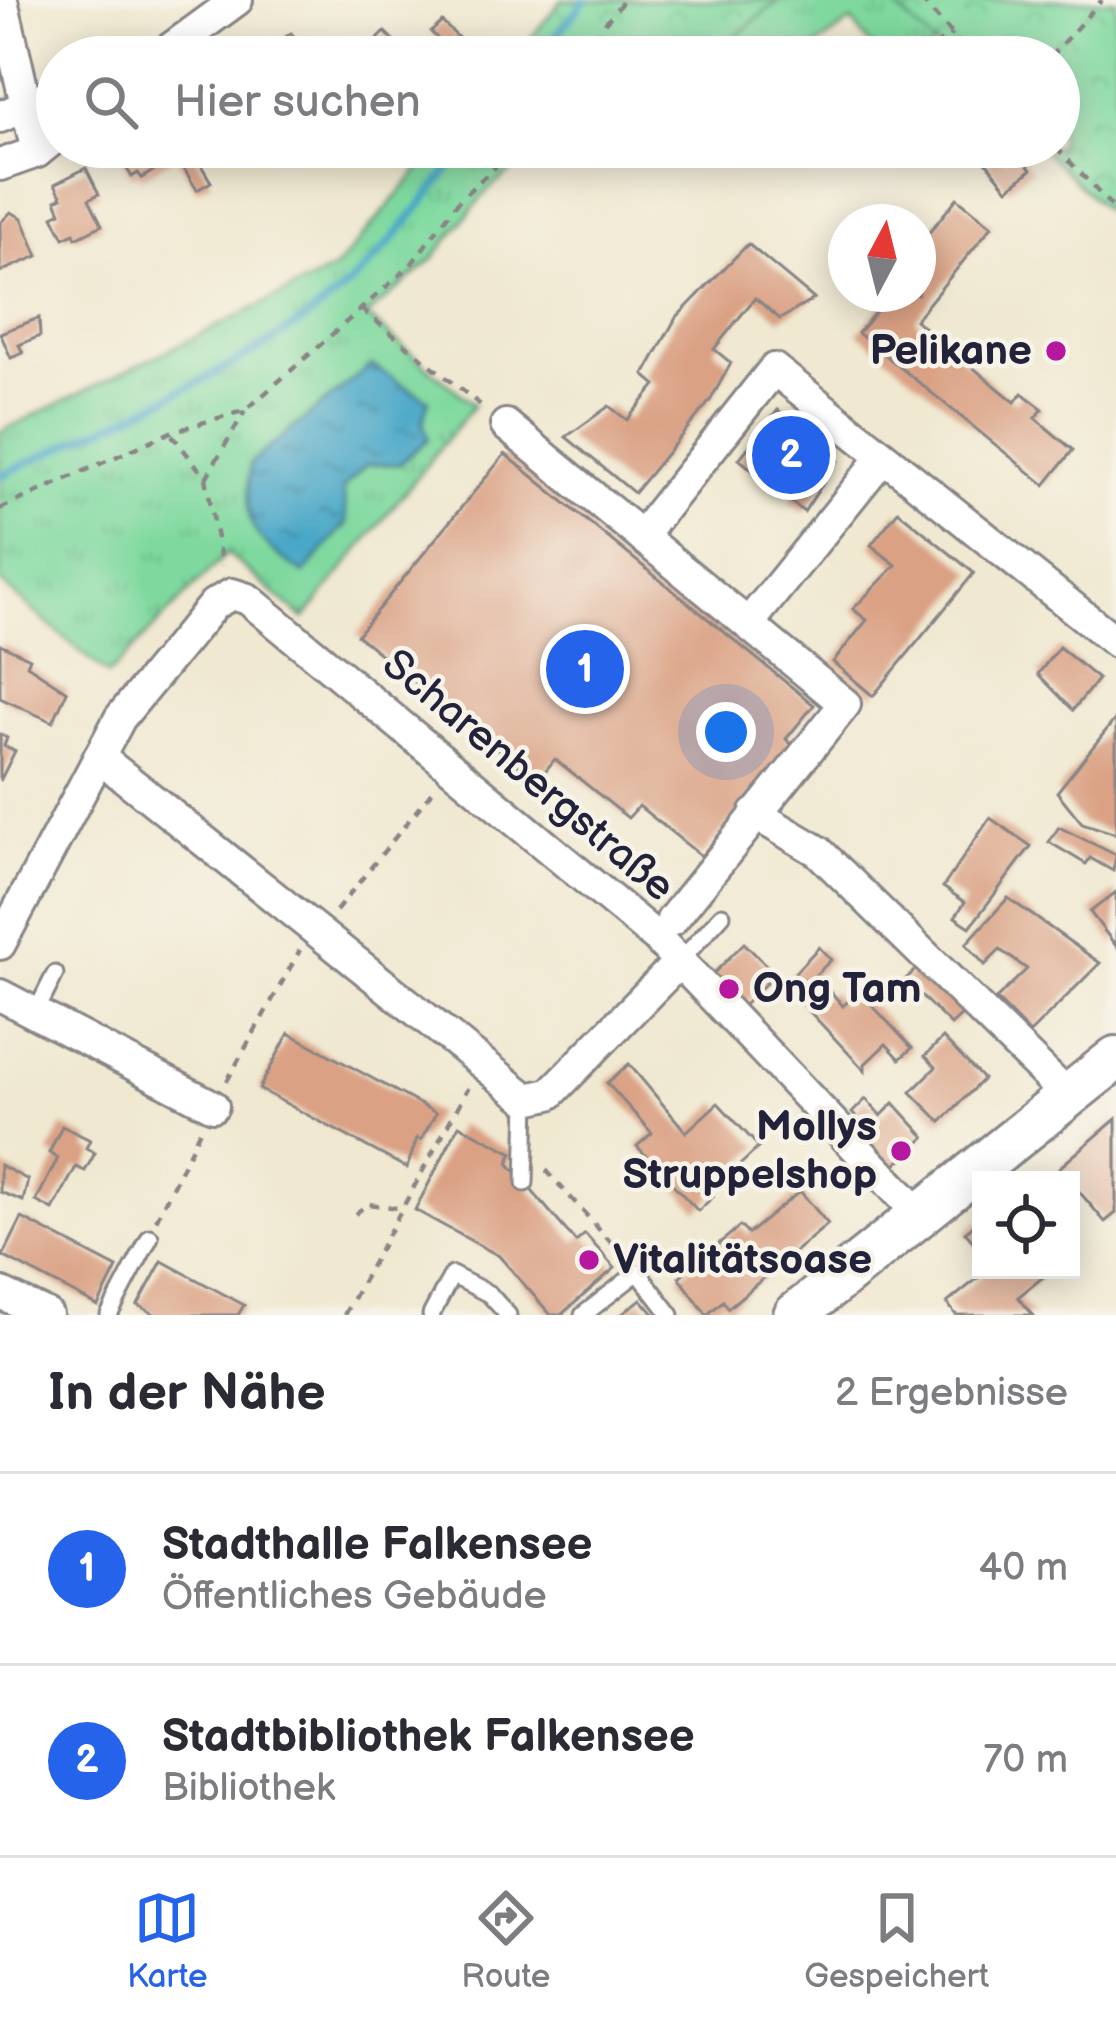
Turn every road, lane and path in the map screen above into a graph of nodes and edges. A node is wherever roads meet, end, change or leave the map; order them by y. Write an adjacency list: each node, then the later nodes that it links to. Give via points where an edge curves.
1 (2, 0): 13 (street)
2 (237, 0): 6 (street)
3 (624, 0): 10 (path)
4 (921, 0): 7 (path)
5 (1102, 0): 12 (path)
6 (194, 30): 8 (street); 9 (street)
7 (952, 34): 11 (path)
8 (182, 36)
9 (186, 36)
10 (598, 36)
11 (949, 36)
12 (1069, 36)
13 (13, 111): 14 (street)
14 (36, 133)
15 (36, 149): 16 (street)
16 (0, 165)
17 (494, 168): 20 (path, via 410,266)
18 (1076, 168): 19 (path)
19 (1116, 211)
20 (361, 309): 21 (path); 22 (path)
21 (245, 410): 23 (path); 25 (path)
22 (506, 425): 27 (street)
23 (170, 433): 25 (path); 26 (path)
24 (883, 457): 27 (street, via 774,369); 29 (street); 30 (street)
25 (206, 478): 28 (path, via 215,547)
26 (0, 509)
27 (641, 536): 29 (street)
28 (232, 594): 31 (street, via 214,604); 32 (street, Scharenbergstraße)
29 (748, 624): 33 (street, via 844,704)
30 (1116, 642)
31 (98, 757): 36 (street); 37 (street)
32 (452, 767): 36 (path); 38 (street, Scharenbergstraße, via 657,938)
33 (755, 814): 35 (street); 44 (street, via 818,851)
34 (722, 915): 38 (lane)
35 (672, 920)
36 (315, 932): 43 (street); 46 (path)
37 (0, 944)
38 (677, 964): 45 (street, Scharenbergstraße, via 550,1094); 51 (street)
39 (55, 974): 41 (lane)
40 (0, 995): 41 (street)
41 (35, 1014): 46 (street)
42 (1116, 1058): 44 (street)
43 (480, 1066): 45 (street); 49 (path)
44 (1069, 1097): 51 (street)
45 (527, 1099): 47 (lane)
46 (213, 1106): 52 (path)
47 (522, 1144): 48 (lane); 53 (path)
48 (525, 1183)
49 (402, 1209): 50 (path, via 368,1204); 57 (path)
50 (355, 1214)
51 (920, 1216): 62 (street)
52 (150, 1237): 56 (lane)
53 (638, 1272): 60 (lane); 61 (lane)
54 (0, 1293): 55 (street)
55 (47, 1315)
56 (109, 1315)
57 (344, 1315)
58 (431, 1315): 59 (lane, via 452,1274)
59 (508, 1315)
60 (584, 1315)
61 (671, 1315)
62 (795, 1315)

